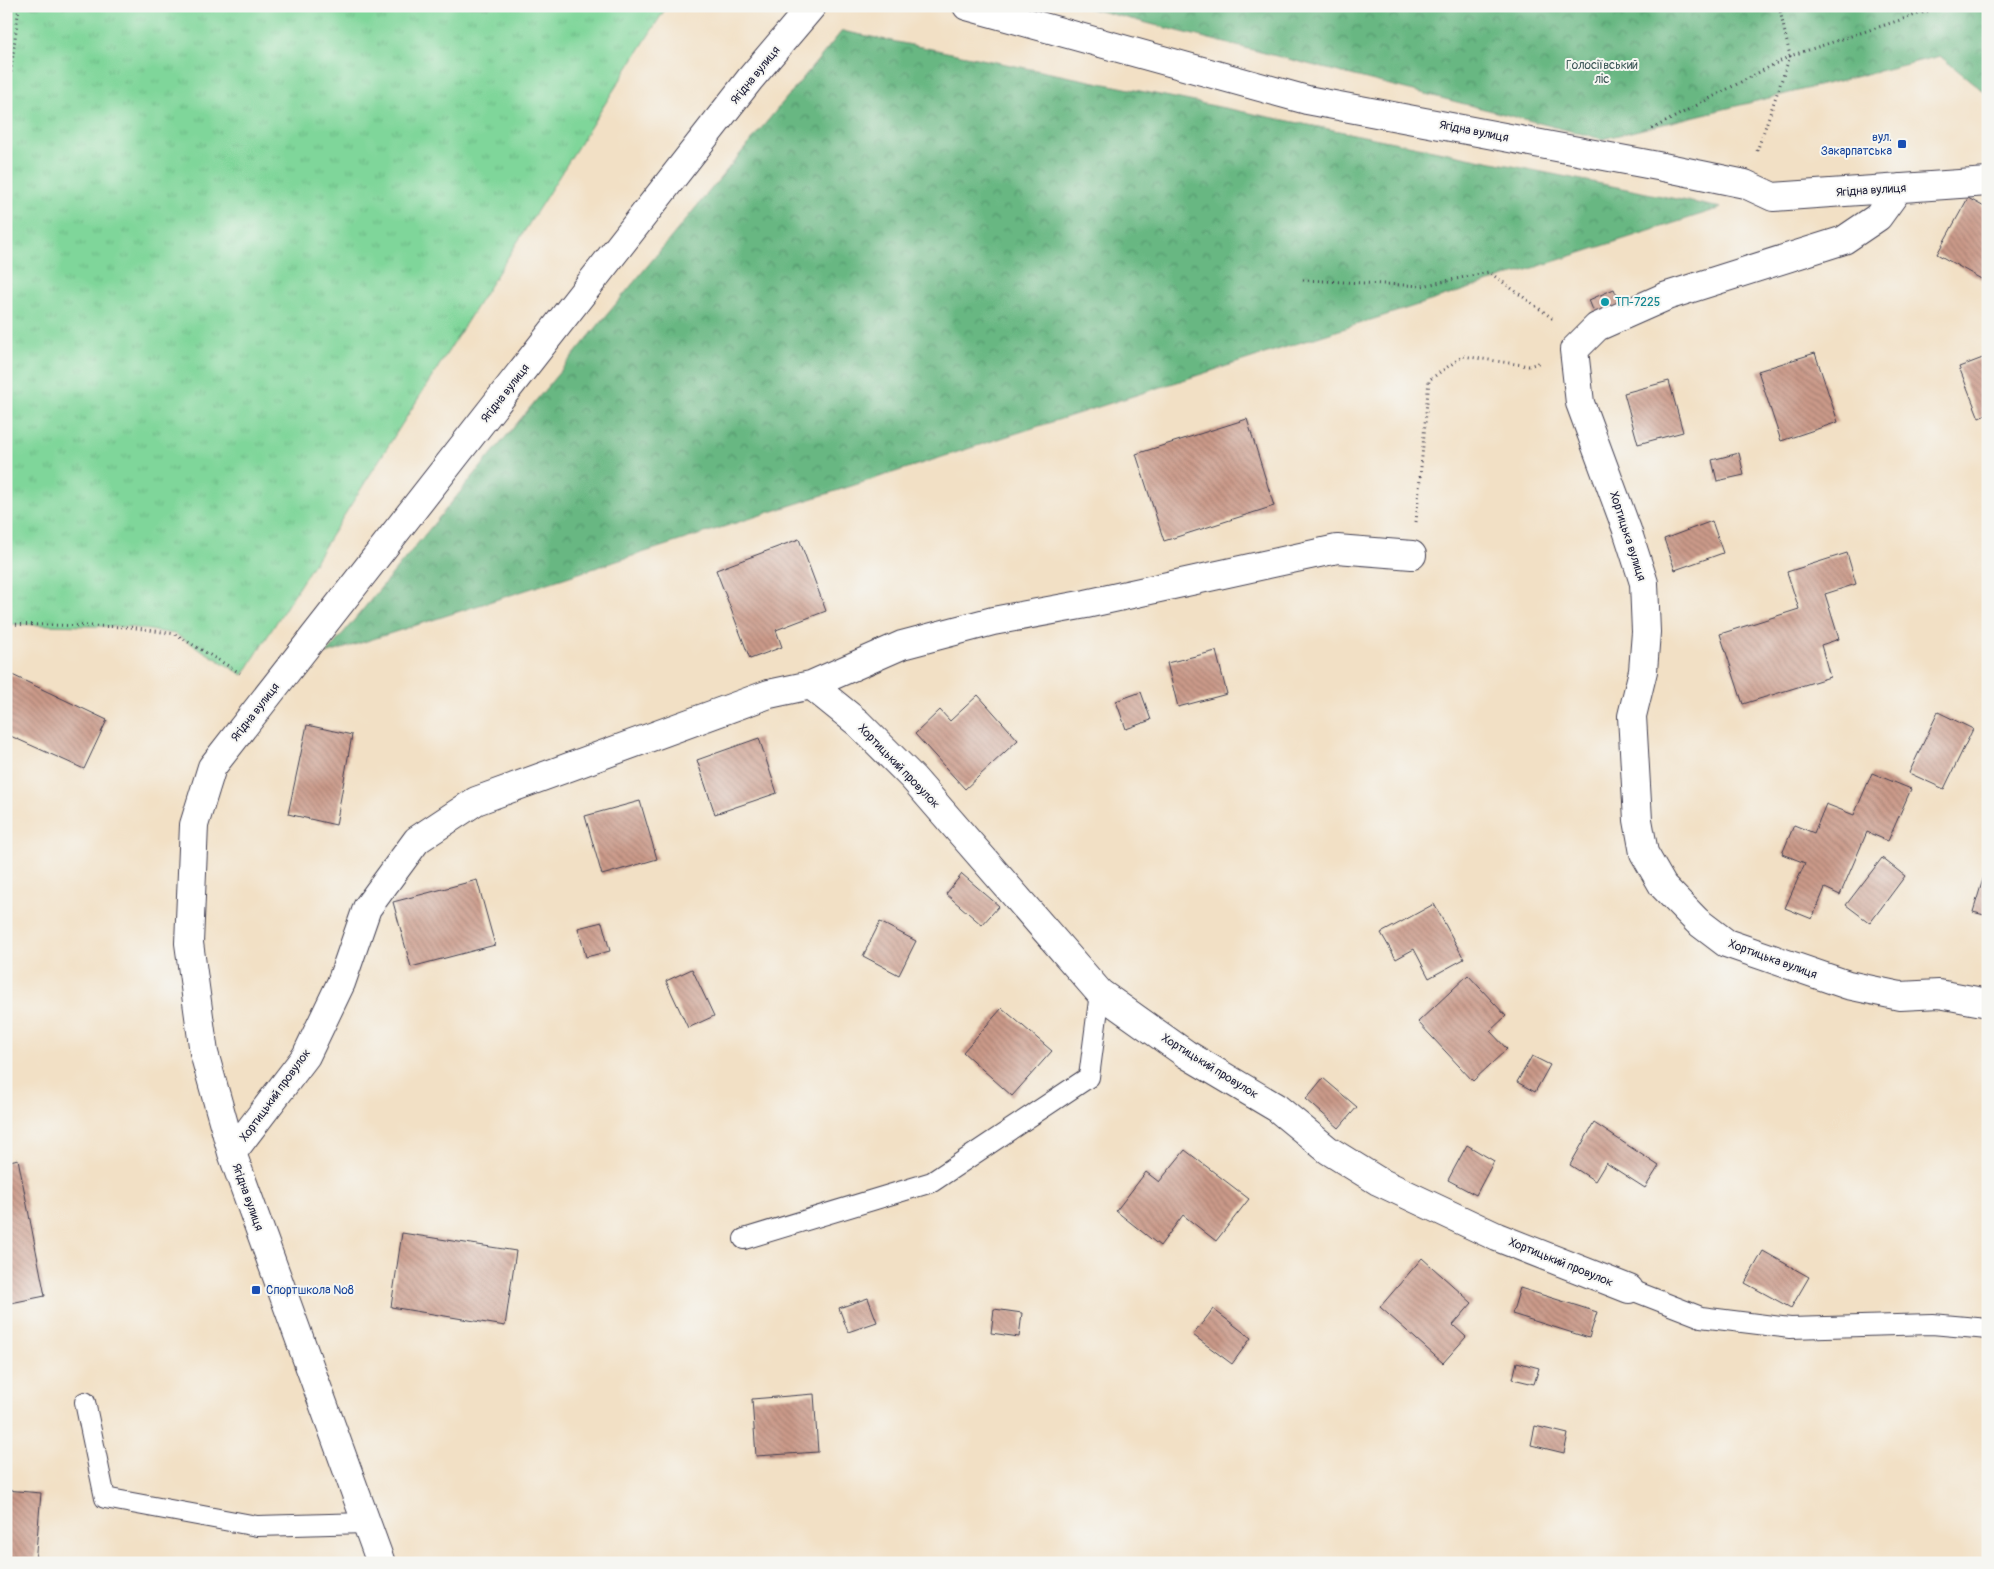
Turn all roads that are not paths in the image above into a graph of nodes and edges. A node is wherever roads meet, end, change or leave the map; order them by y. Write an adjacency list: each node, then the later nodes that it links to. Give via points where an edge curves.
1 (812, 6): 9 (street, Ягідна вулиця, via 744,87 212,767 194,825 189,943 204,1053)
2 (967, 6): 4 (street, Ягідна вулиця, via 1307,100 1745,184 1773,197)
3 (1988, 182): 4 (street, Ягідна вулиця)
4 (1900, 188): 8 (street, Хортицька вулиця, via 1878,217 1844,240 1667,296 1597,327 1574,350 1580,403 1644,583 1646,632 1643,671 1632,716 1638,820 1644,853 1663,886 1726,943 1848,985 1900,996 1939,994)
5 (1412, 555): 6 (street, via 1337,549 993,621 902,645)
6 (812, 685): 7 (street, Хортицький провулок, via 858,723 913,778); 9 (street, Хортицький провулок, via 769,694 476,801 417,840 367,908 342,983 306,1056)
7 (1100, 993): 10 (lane, via 1089,1077 932,1182); 11 (street, Хортицький провулок, via 1186,1054 1277,1108 1328,1150 1378,1181 1498,1237)
8 (1988, 1003)
9 (232, 1153): 14 (street, Ягідна вулиця)
10 (744, 1238)
11 (1629, 1289): 12 (lane, via 1701,1317 1790,1328 1932,1324)
12 (1988, 1329)
13 (85, 1402): 14 (lane, via 105,1498 257,1526)
14 (366, 1523): 15 (street, Ягідна вулиця)
15 (381, 1563)

